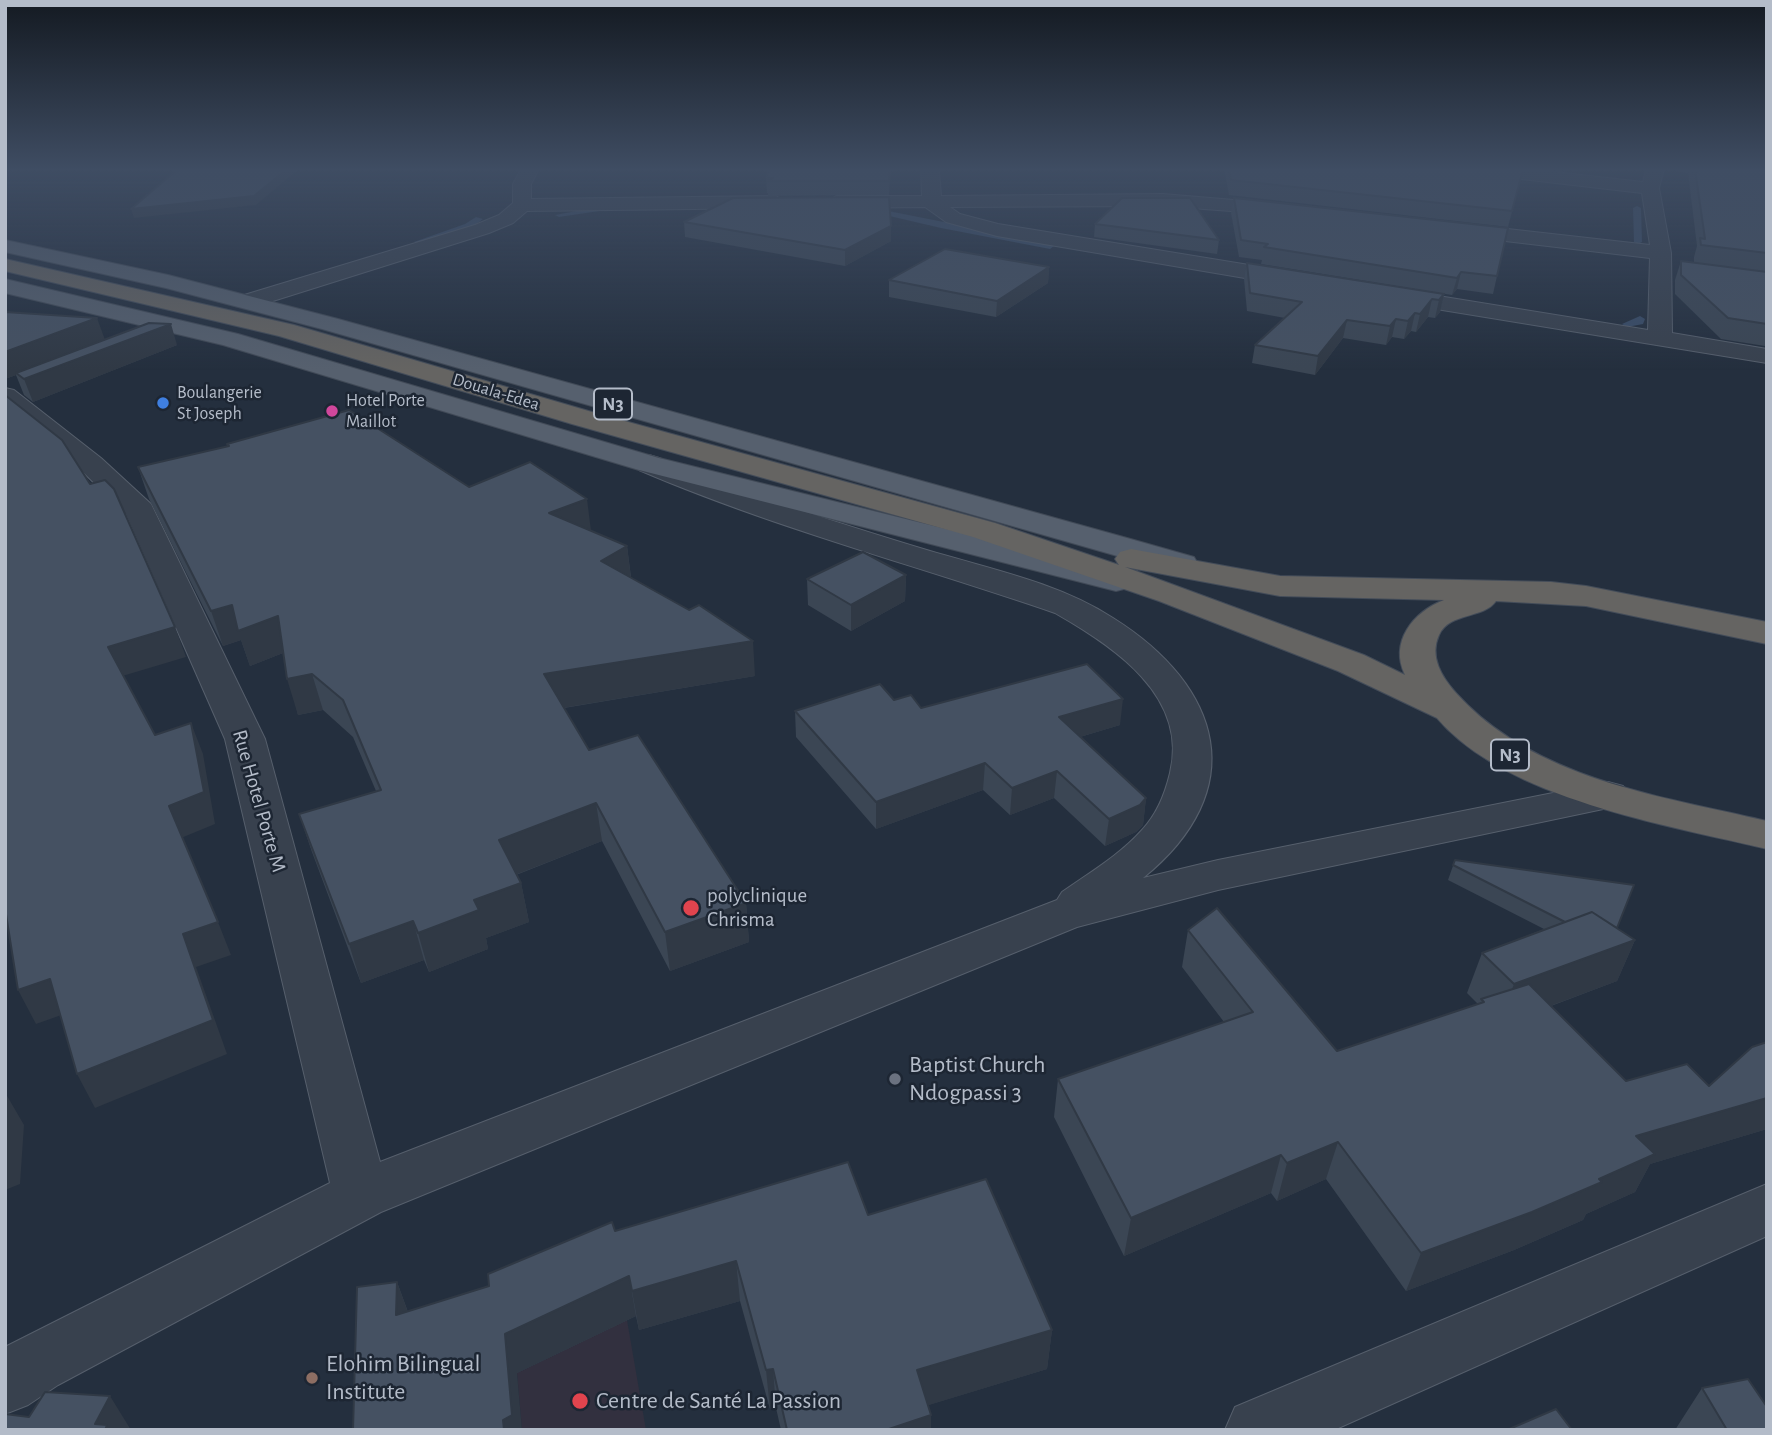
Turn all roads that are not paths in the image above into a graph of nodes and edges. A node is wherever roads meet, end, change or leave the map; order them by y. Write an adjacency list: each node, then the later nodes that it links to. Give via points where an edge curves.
1 (459, 236): 12 (street)
2 (1034, 236): 9 (street)
3 (1497, 236): 6 (street)
4 (1658, 236): 6 (street)
5 (5, 246): 12 (main road, N3)
6 (1661, 261): 8 (street); 15 (street)
7 (5, 265): 20 (highway, Douala-Edea / N3, via 286,330)
8 (1687, 273)
9 (1313, 282)
10 (5, 286): 13 (main road, N3)
11 (1367, 291): 15 (street)
12 (249, 301): 21 (main road, N3)
13 (174, 326): 14 (street); 19 (main road, N3, via 333,368)
14 (138, 339)
15 (1660, 341): 16 (street)
16 (1767, 356)
17 (17, 388): 18 (street); 29 (street, Rue Hotel Porte M, via 140,510 245,739)
18 (5, 391)
19 (649, 464): 23 (main road, N3); 28 (street, via 800,522 1067,606 1096,620 1137,650 1168,680 1188,717 1195,756 1187,796 1164,833)
20 (984, 530): 21 (highway, N3); 23 (highway, N3)
21 (1217, 576): 22 (highway, N3, via 1307,587)
22 (1516, 592): 24 (highway, N3, via 1586,596); 25 (highway, N3, via 1457,605 1434,617 1418,642 1418,665)
23 (1171, 594): 25 (highway, N3, via 1351,663)
24 (1767, 633)
25 (1447, 709): 26 (highway, N3, via 1472,733 1501,750)
26 (1608, 795): 27 (highway, N3); 28 (street, via 1218,875)
27 (1767, 835)
28 (1064, 914): 29 (street)
29 (361, 1195): 31 (street)
30 (1767, 1209): 32 (street)
31 (5, 1383)
32 (1258, 1430)

